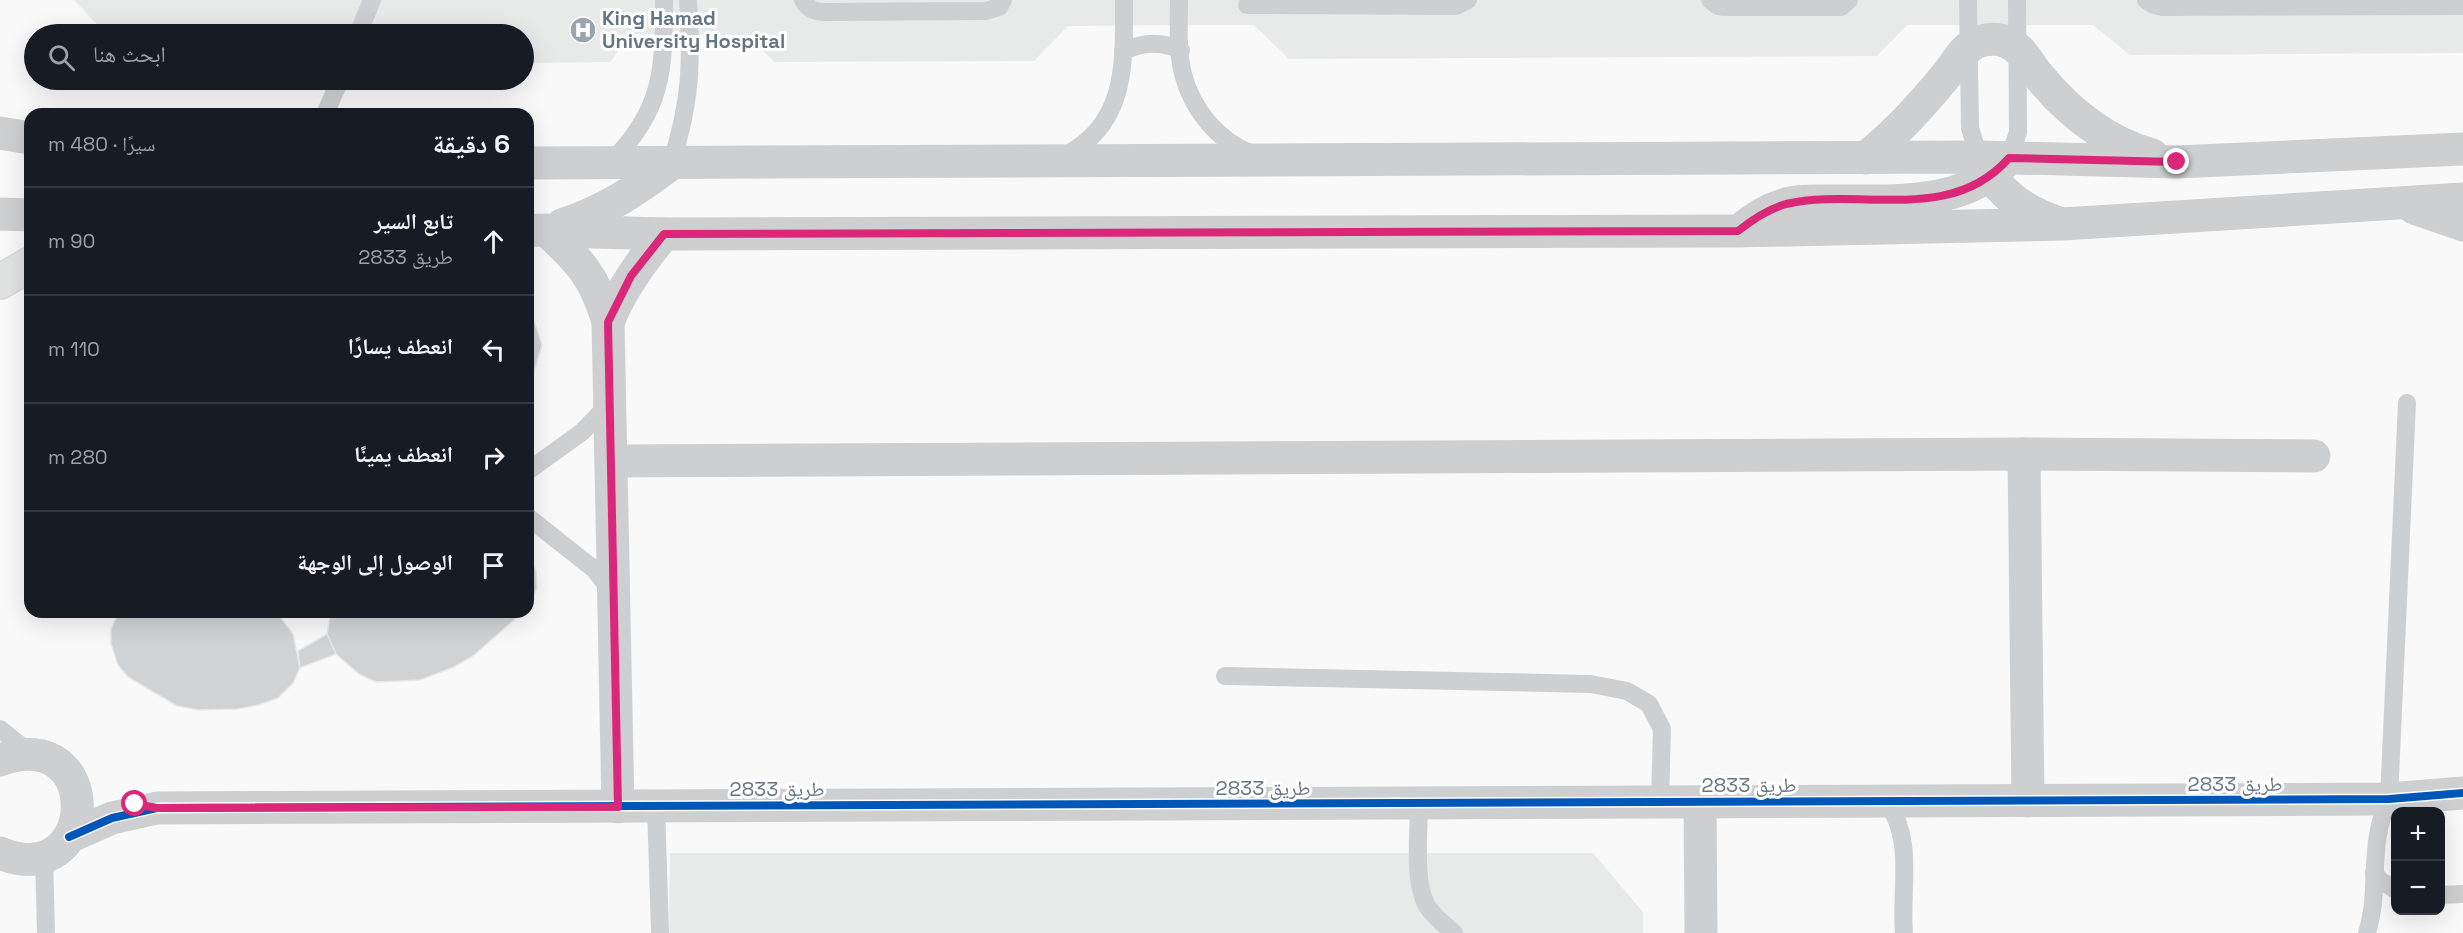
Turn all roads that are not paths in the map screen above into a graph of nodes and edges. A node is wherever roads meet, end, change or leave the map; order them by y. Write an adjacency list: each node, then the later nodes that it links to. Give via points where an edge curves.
1 (372, 0): 18 (lane)
2 (664, 0): 33 (lane, via 663,63 657,91 646,118)
3 (688, 0): 34 (lane, via 688,99)
4 (803, 0): 5 (lane, via 807,7 823,12 986,11 999,7)
5 (1003, 0)
6 (1124, 0): 22 (lane)
7 (1179, 0): 21 (lane)
8 (1468, 0): 14 (lane, via 1456,6)
9 (1710, 0): 10 (lane, via 1725,7 1840,7)
10 (1849, 0)
11 (1968, 0): 19 (lane)
12 (2017, 0): 20 (lane)
13 (2146, 0): 15 (lane, via 2162,7)
14 (1304, 2): 16 (lane)
15 (2325, 3): 17 (lane)
16 (1247, 5)
17 (2463, 6)
18 (362, 24)
19 (1968, 47): 20 (street, via 1993,39); 28 (street, via 1889,139); 35 (lane, via 1970,128)
20 (2018, 48): 31 (street, via 2069,110 2138,151); 35 (lane, via 2018,132)
21 (1180, 50): 22 (lane, via 1152,42); 29 (lane, via 1190,96 1204,119 1245,152)
22 (1123, 51): 30 (lane, via 1118,96 1107,117 1072,152)
23 (336, 90): 24 (lane)
24 (328, 108)
25 (0, 133): 26 (street)
26 (24, 137)
27 (2463, 149): 31 (street)
28 (1865, 158): 29 (street); 35 (street)
29 (1269, 160): 30 (street)
30 (1050, 162): 34 (street)
31 (2177, 162): 35 (street)
32 (534, 163): 33 (street)
33 (610, 163): 34 (street)
34 (671, 164): 42 (street, via 612,204 579,219)
35 (1993, 164): 40 (street, via 2005,193 2042,218); 43 (street, via 1968,188 1944,196 1784,205)
36 (2463, 199): 37 (street)
37 (2395, 202): 40 (street); 41 (street)
38 (0, 214): 39 (street)
39 (24, 215)
40 (2064, 224): 43 (street)
41 (2463, 225)
42 (537, 230): 44 (street); 47 (street, via 586,270 600,294)
43 (1738, 231): 44 (street)
44 (664, 234): 47 (street, via 631,276)
45 (24, 268): 46 (main road)
46 (0, 282)
47 (608, 322): 48 (street)
48 (610, 402): 52 (street); 53 (lane, via 582,432)
49 (2407, 403): 61 (lane)
50 (2024, 454): 51 (street); 52 (street); 63 (street)
51 (2314, 456)
52 (611, 460): 55 (street)
53 (534, 467)
54 (534, 522): 55 (lane, via 595,570)
55 (614, 596): 68 (street)
56 (1225, 676): 64 (lane, via 1591,684 1628,691 1649,704 1662,729)
57 (0, 729): 58 (lane)
58 (15, 757): 59 (street, طريق 2833, via 46,758)
59 (71, 777): 69 (street, طريق 2833, via 112,797); 71 (street, via 79,808 76,824)
60 (2463, 793): 61 (street, طريق 2833)
61 (2389, 799): 63 (street, طريق 2833); 70 (street, طريق 2833); 72 (lane, via 2380,818)
62 (1886, 801): 63 (street, طريق 2833); 65 (street, طريق 2833); 80 (lane, via 1903,836)
63 (2028, 801)
64 (1660, 802): 65 (street, طريق 2833); 66 (street, طريق 2833)
65 (1700, 802): 79 (street)
66 (1419, 804): 67 (street, طريق 2833); 78 (lane, via 1423,896 1435,916)
67 (656, 806): 68 (street, طريق 2833); 77 (lane)
68 (618, 807): 69 (street, طريق 2833)
69 (157, 808): 71 (street, طريق 2833, via 112,818)
70 (2463, 813)
71 (25, 853): 76 (lane)
72 (2374, 873): 73 (lane); 81 (lane)
73 (2391, 887)
74 (2463, 894): 75 (lane)
75 (2445, 895)
76 (46, 933)
77 (660, 933)
78 (1454, 933)
79 (1701, 933)
80 (1904, 933)
81 (2367, 933)

